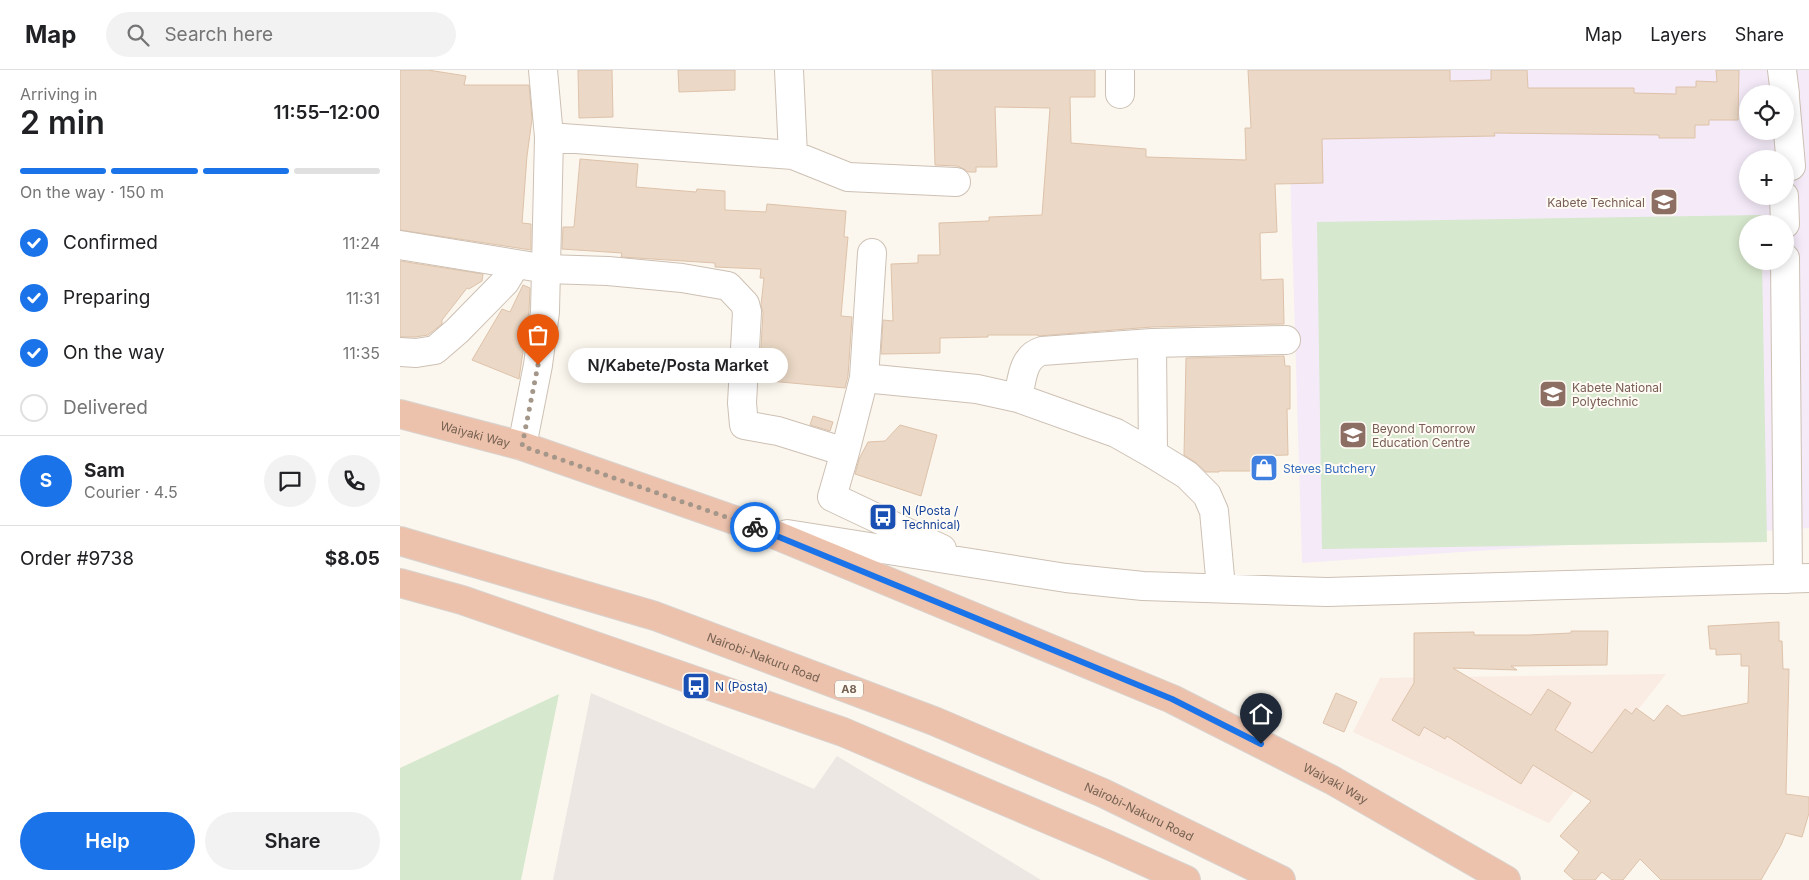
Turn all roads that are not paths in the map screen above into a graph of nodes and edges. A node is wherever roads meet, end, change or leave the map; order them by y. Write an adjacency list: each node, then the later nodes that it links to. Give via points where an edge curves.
1 (544, 70): 5 (street)
2 (789, 70): 7 (street)
3 (1782, 70): 4 (street)
4 (1784, 85)
5 (549, 137): 7 (street); 13 (street)
6 (1791, 140): 8 (street)
7 (793, 155): 9 (street, via 848,177)
8 (1795, 168)
9 (956, 182)
10 (400, 245): 12 (street)
11 (872, 253): 18 (street)
12 (516, 264): 13 (street); 17 (street, via 505,282 435,350 416,354)
13 (546, 269): 21 (street, via 538,365); 22 (street, via 682,278 728,286 745,304 747,312 742,403 744,424)
14 (1786, 270): 27 (street)
15 (1286, 340): 16 (street)
16 (1152, 343): 19 (street, via 1036,353 1026,363); 23 (street)
17 (400, 352)
18 (864, 378): 19 (street, via 977,389); 22 (street)
19 (1018, 398): 23 (street, via 1116,433)
20 (400, 414): 21 (highway, Waiyaki Way)
21 (522, 446): 24 (highway, Waiyaki Way)
22 (846, 452): 26 (street, via 832,497)
23 (1153, 454): 29 (street, via 1187,475 1207,495 1214,511)
24 (766, 531): 26 (street); 32 (highway, Waiyaki Way, via 1172,699 1332,780)
25 (400, 540): 31 (highway, Nairobi-Nakuru Road / A8, via 655,616 934,720 1102,793)
26 (969, 562): 29 (street, via 1143,586)
27 (1799, 579): 29 (street, via 1336,592)
28 (400, 583): 30 (highway, via 462,600 843,732)
29 (1221, 588)
30 (1186, 880)
31 (1281, 880)
32 (1506, 880)

